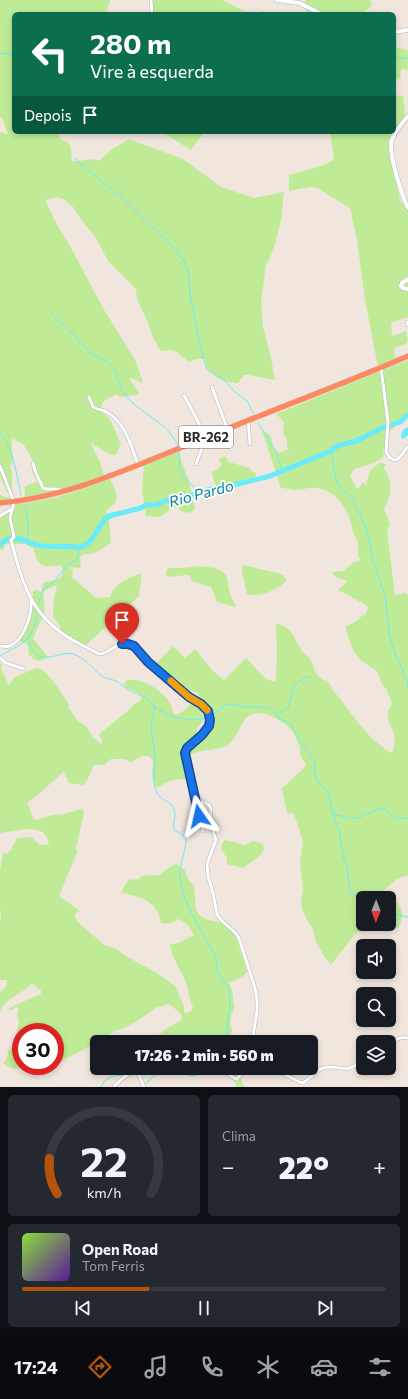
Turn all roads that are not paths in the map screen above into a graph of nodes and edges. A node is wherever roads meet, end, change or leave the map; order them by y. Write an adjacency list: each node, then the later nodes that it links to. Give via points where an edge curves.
1 (151, 0): 3 (street)
2 (277, 0): 4 (street, via 299,2)
3 (152, 12)
4 (318, 12)
5 (408, 30): 6 (street)
6 (396, 32)
7 (408, 116): 8 (street)
8 (396, 133)
9 (396, 134): 10 (street, via 391,143 393,160)
10 (408, 208)
11 (408, 279): 12 (street, via 401,286)
12 (408, 289)
13 (408, 356): 14 (highway, BR-262)
14 (381, 368): 18 (highway, BR-262); 22 (street, via 388,422 386,449 389,457 394,459 399,458)
15 (212, 387): 19 (street)
16 (184, 396): 20 (street)
17 (89, 397): 24 (street, via 93,407 106,412 121,425)
18 (248, 420): 19 (highway, BR-262); 21 (street)
19 (227, 428): 20 (highway, BR-262)
20 (206, 437): 24 (highway, BR-262); 25 (street)
21 (250, 444)
22 (408, 448)
23 (33, 463): 27 (street, via 43,488 59,489)
24 (138, 464): 27 (highway, BR-262)
25 (196, 464)
26 (0, 466): 28 (street)
27 (62, 492): 28 (highway, BR-262)
28 (14, 502): 29 (highway, BR-262); 30 (street)
29 (0, 503)
30 (13, 508): 31 (street); 32 (street, via 10,521 14,537 11,540)
31 (0, 516)
32 (31, 599): 33 (street, via 31,610 24,632 10,645); 36 (street, via 57,631 96,653 104,653 122,644 134,646 148,662 206,709 210,718 209,726 185,753)
33 (0, 646)
34 (0, 658): 35 (street, via 6,663)
35 (24, 669)
36 (195, 794): 37 (street); 38 (street, via 209,805 212,811 210,821 216,840 208,860 207,872 218,914 240,938 255,988 257,1011)
37 (203, 831)
38 (253, 1035)
39 (408, 1038): 40 (street)
40 (396, 1039)
41 (356, 1065): 42 (street, via 350,1069 323,1068)
42 (318, 1072)
43 (125, 1075): 49 (street)
44 (140, 1075): 50 (street)
45 (230, 1075): 46 (street, via 237,1079)
46 (240, 1075)
47 (286, 1075): 48 (street, via 302,1083)
48 (314, 1075)
49 (114, 1087)
50 (144, 1087)

